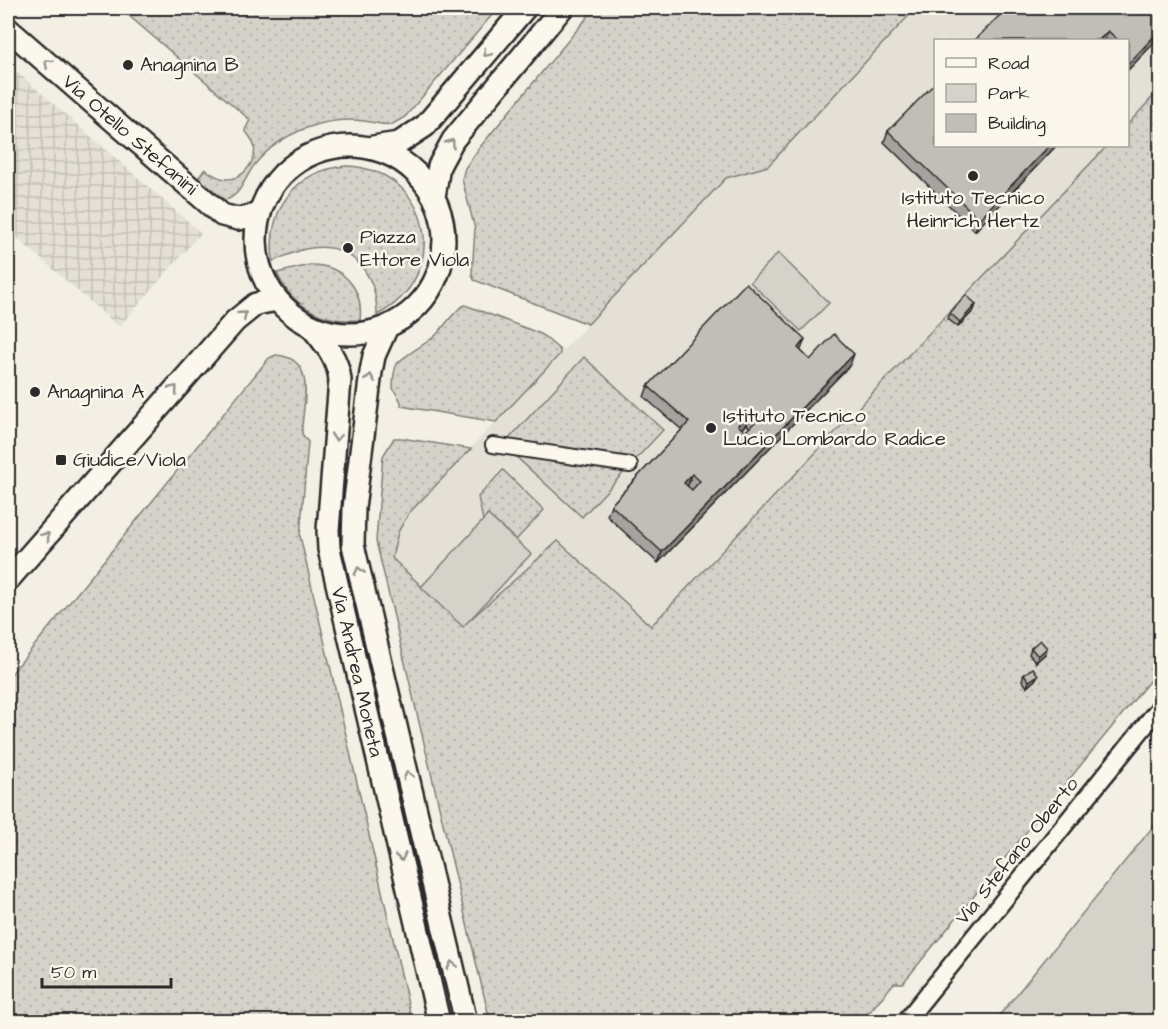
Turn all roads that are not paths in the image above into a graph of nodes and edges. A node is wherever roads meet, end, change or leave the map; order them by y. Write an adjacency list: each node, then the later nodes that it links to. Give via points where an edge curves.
1 (525, 8): 4 (street, one-way to 4, via 425,126 399,143)
2 (562, 8): 5 (street, one-way to 2, via 439,166 453,140)
3 (8, 29): 6 (street, Via Otello Stefanini, one-way to 3, via 238,219 222,215)
4 (368, 147): 5 (street, via 406,164); 6 (street, via 333,147 301,160 275,183)
5 (434, 197): 9 (street, via 444,238 439,270 421,302)
6 (260, 214): 7 (street, via 256,251 262,273)
7 (277, 300): 8 (street); 12 (street, one-way to 7, via 235,321 256,304)
8 (310, 325): 9 (street, via 359,333); 14 (street, Via Andrea Moneta, one-way to 14, via 331,352 339,373 328,539)
9 (387, 327): 15 (street, Via Andrea Moneta, one-way to 9, via 353,545 371,372)
10 (493, 445): 11 (street)
11 (630, 465)
12 (8, 580)
13 (1161, 707): 16 (street, Via Stefano Oberto)
14 (439, 1022)
15 (465, 1022)
16 (905, 1022)

